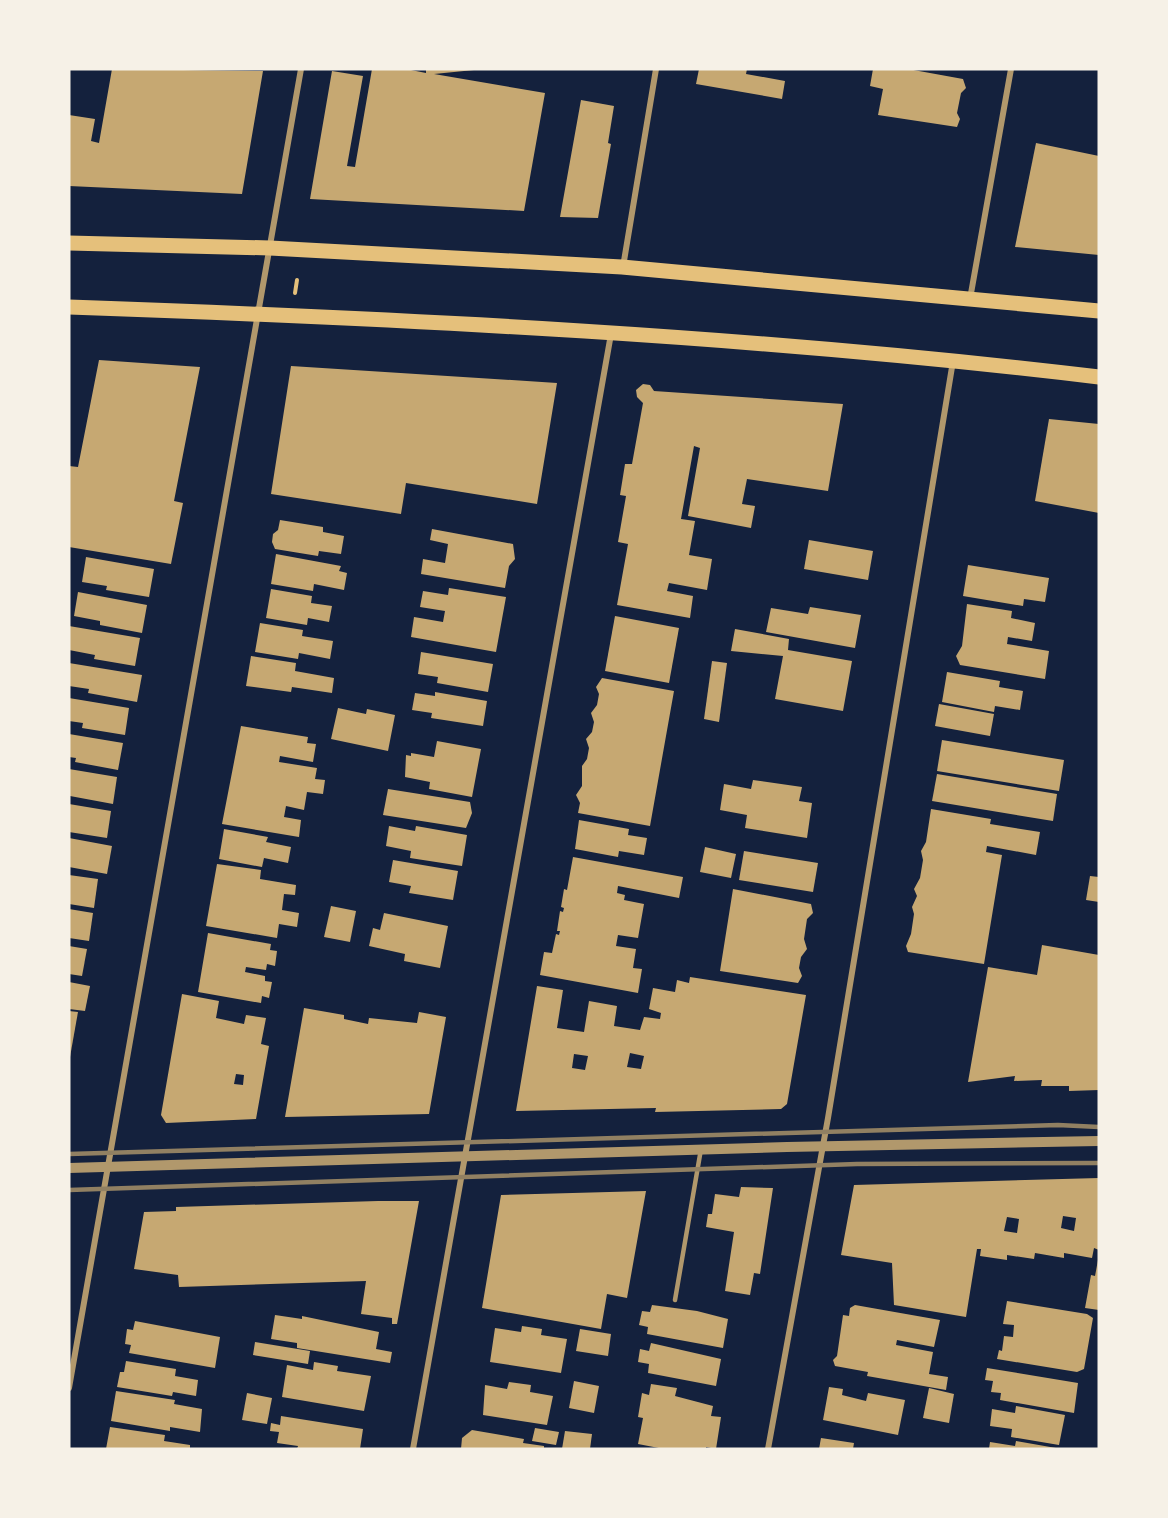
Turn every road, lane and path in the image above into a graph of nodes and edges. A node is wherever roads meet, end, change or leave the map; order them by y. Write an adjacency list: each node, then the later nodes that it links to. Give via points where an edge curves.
1 (302, 69): 5 (street)
2 (656, 69): 6 (street)
3 (1011, 69): 9 (street)
4 (69, 243): 5 (main road)
5 (270, 248): 6 (main road); 12 (street)
6 (622, 267): 9 (main road)
7 (297, 280): 8 (path)
8 (295, 294)
9 (970, 299): 11 (main road)
10 (69, 307): 12 (main road)
11 (1099, 311)
12 (258, 314): 13 (main road); 20 (street)
13 (611, 334): 14 (main road); 19 (street)
14 (954, 359): 15 (main road); 17 (street)
15 (1099, 377)
16 (1099, 1141): 17 (street)
17 (822, 1146): 18 (street); 25 (street)
18 (700, 1149): 19 (street); 22 (lane)
19 (465, 1157): 20 (street); 24 (street)
20 (108, 1166): 21 (street); 23 (street)
21 (69, 1168)
22 (675, 1300)
23 (69, 1388)
24 (413, 1449)
25 (768, 1449)

